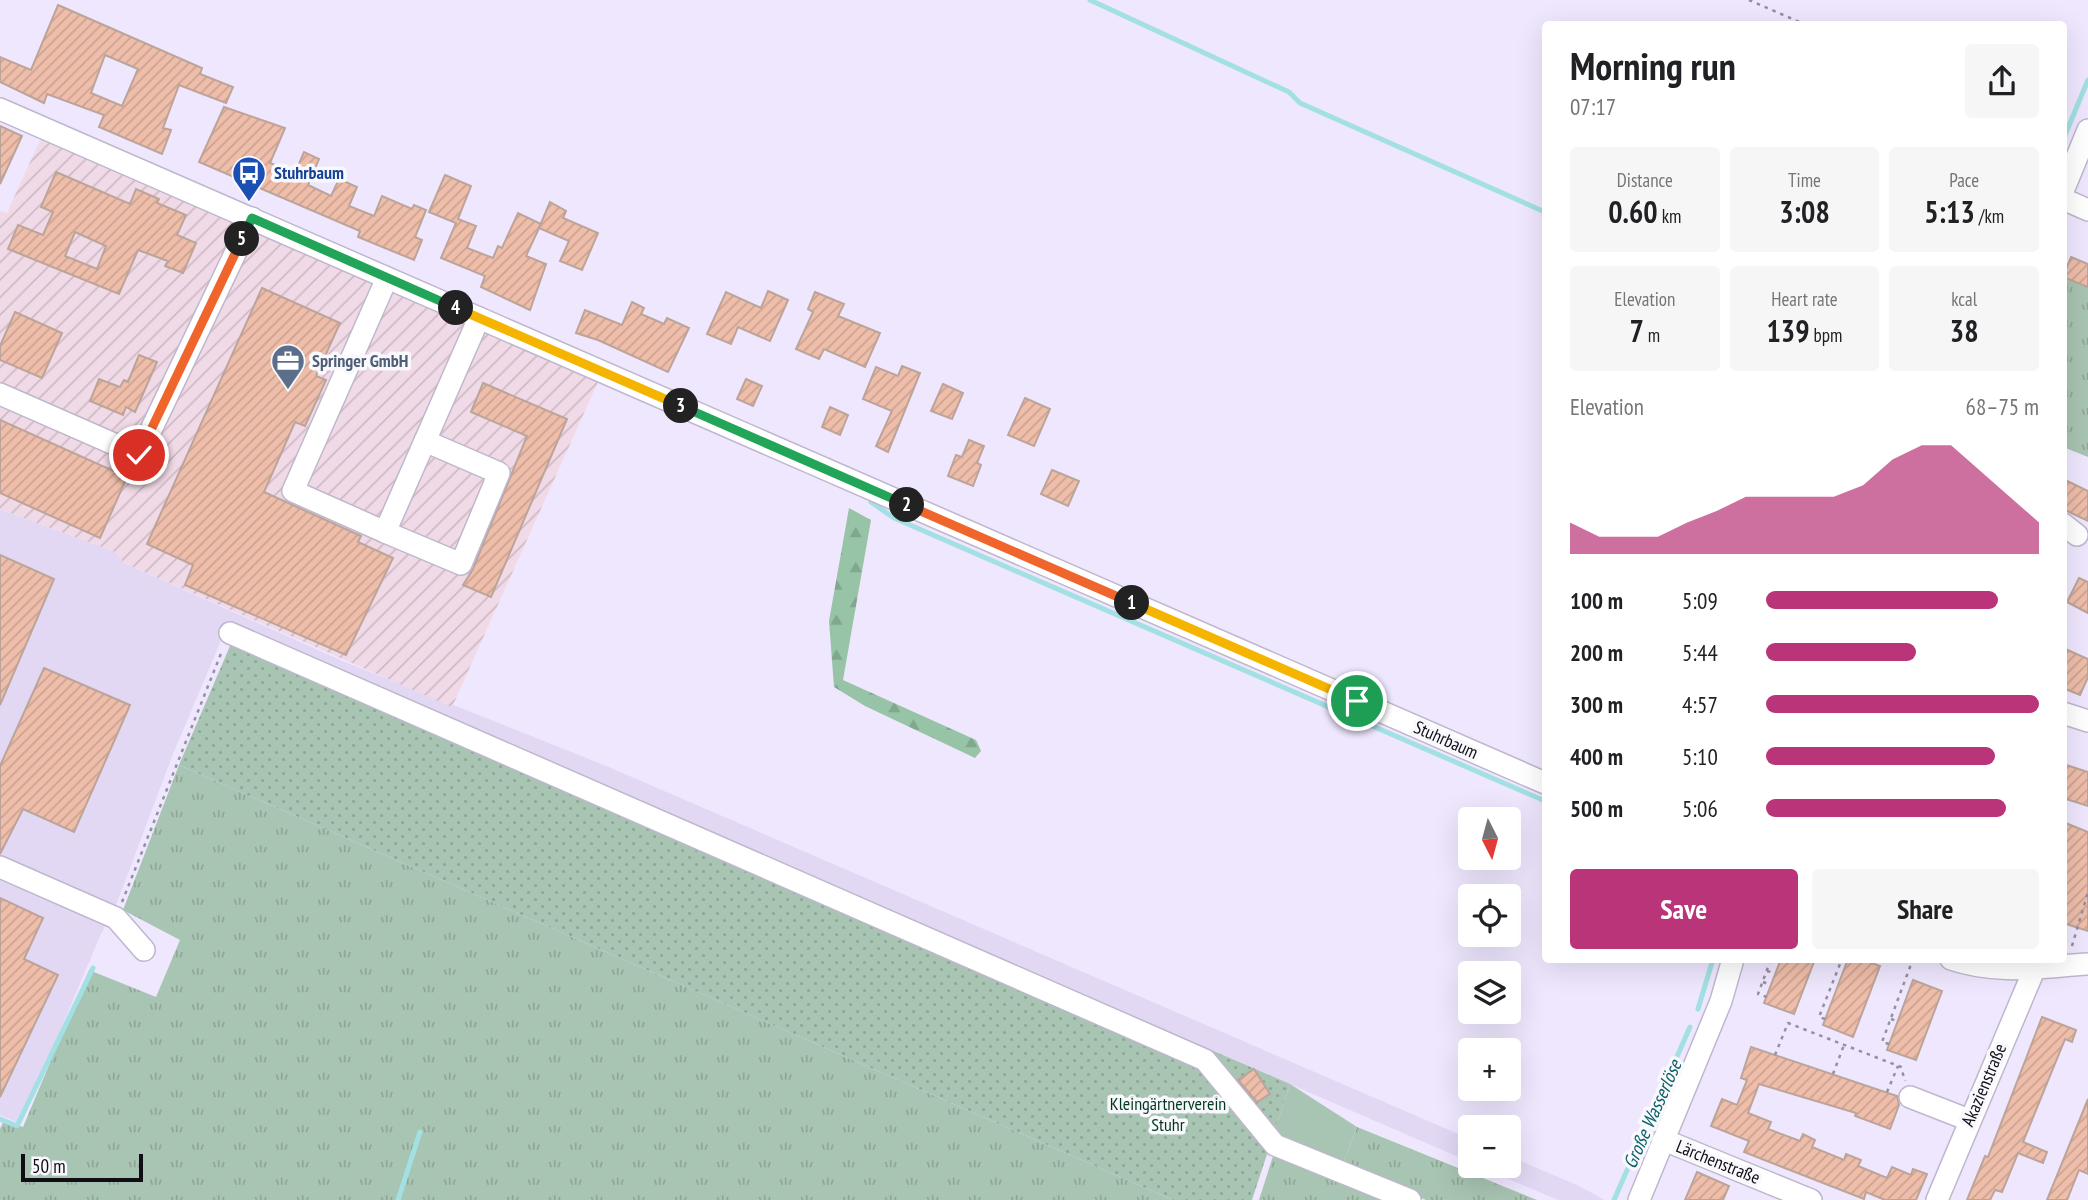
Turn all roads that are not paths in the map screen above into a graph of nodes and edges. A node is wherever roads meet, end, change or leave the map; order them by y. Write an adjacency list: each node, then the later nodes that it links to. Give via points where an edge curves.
1 (0, 109): 6 (street, Stuhrbaum)
2 (2088, 130): 3 (street)
3 (2067, 181)
4 (2067, 201): 5 (street)
5 (2088, 210)
6 (252, 218): 7 (street, Stuhrbaum); 9 (street, via 139,455)
7 (387, 278): 8 (street, Stuhrbaum); 11 (street, via 293,491)
8 (480, 318): 10 (street); 15 (street, Stuhrbaum)
9 (0, 394)
10 (425, 442): 11 (street); 11 (street, via 499,473 460,564)
11 (385, 532)
12 (230, 633): 25 (street, via 1205,1060 1275,1145)
13 (2067, 714): 14 (street)
14 (2088, 721)
15 (1542, 782)
16 (0, 867): 17 (street, via 116,918)
17 (144, 950)
18 (1732, 963): 24 (street)
19 (1966, 963): 21 (street, via 1988,969)
20 (2088, 964): 21 (street)
21 (2034, 970): 23 (street, Akazienstraße)
22 (1910, 1097): 23 (street)
23 (1969, 1120): 28 (street, Akazienstraße)
24 (1664, 1140): 26 (street); 27 (street, Lärchenstraße)
25 (1410, 1200)
26 (1639, 1200)
27 (1811, 1200)
28 (1937, 1200)

